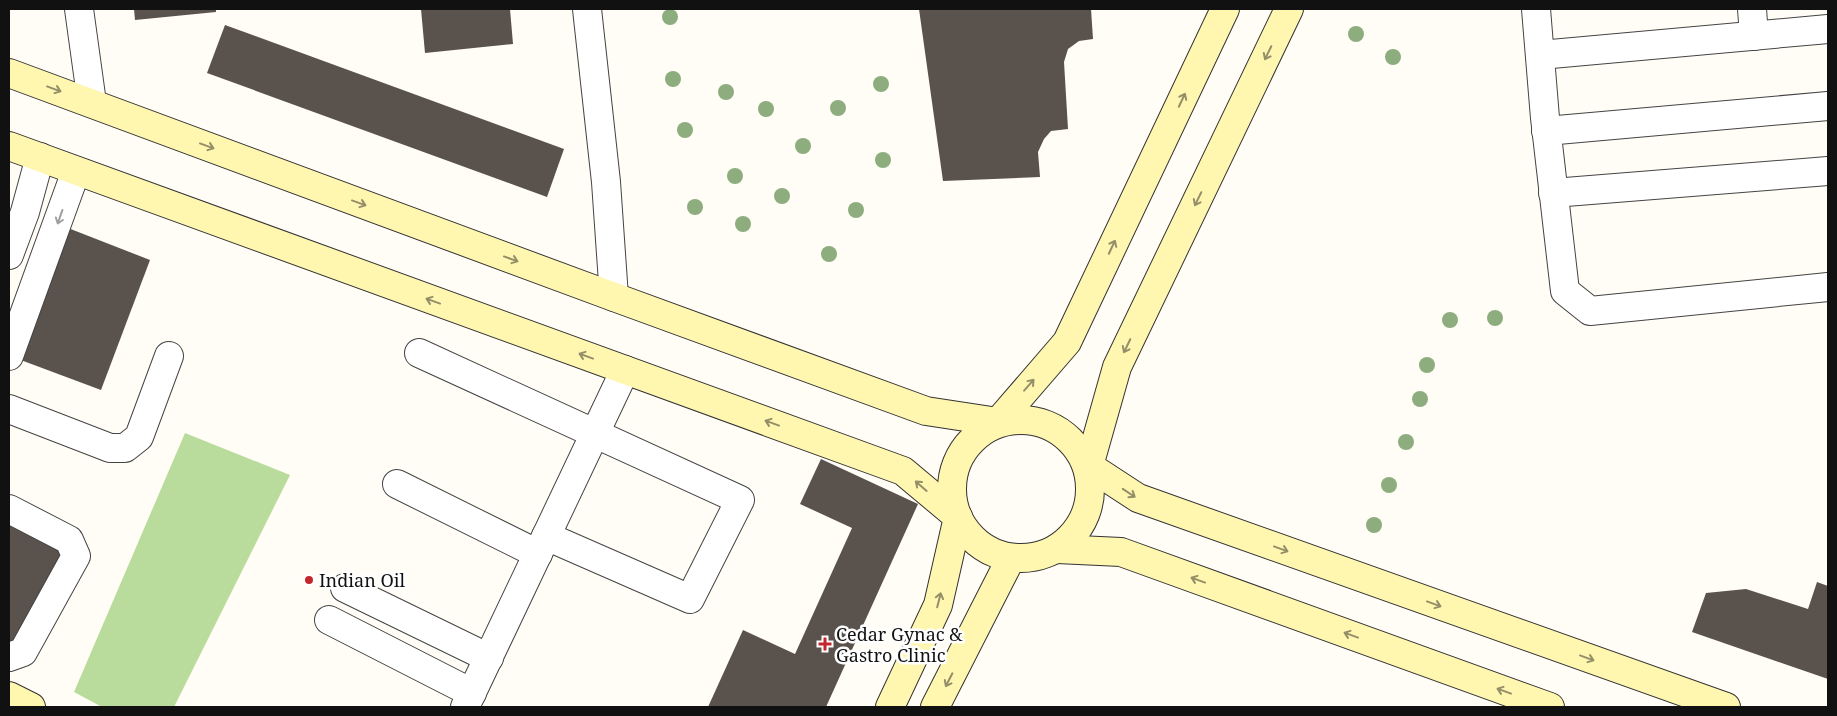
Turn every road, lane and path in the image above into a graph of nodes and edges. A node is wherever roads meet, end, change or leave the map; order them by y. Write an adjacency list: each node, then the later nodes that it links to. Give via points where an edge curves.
1 (79, 9): 11 (street)
2 (588, 9): 21 (street)
3 (1225, 9): 27 (main road, one-way to 3, via 1066,342)
4 (1289, 9): 29 (main road, one-way to 29, via 1117,367)
5 (1536, 9): 9 (street)
6 (1752, 9): 8 (street)
7 (1828, 29): 8 (street)
8 (1754, 36): 9 (street)
9 (1540, 54): 13 (street)
10 (9, 72): 11 (main road, one-way to 11)
11 (92, 103): 21 (main road, one-way to 21)
12 (1828, 106): 13 (street)
13 (1546, 131): 18 (street)
14 (9, 146): 15 (main road)
15 (40, 157): 16 (main road); 19 (street)
16 (76, 171): 23 (street, one-way to 23); 25 (main road, one-way to 16)
17 (1828, 171): 18 (street)
18 (1554, 193): 20 (street, via 1565,291 1590,311)
19 (9, 256)
20 (1828, 287)
21 (614, 297): 27 (main road, via 926,411)
22 (419, 354): 28 (street)
23 (9, 356)
24 (169, 356): 26 (street, via 139,437 125,448 110,448)
25 (625, 370): 28 (street); 32 (main road, one-way to 25, via 903,471)
26 (9, 408)
27 (998, 422): 29 (main road, via 1042,423 1062,433); 32 (main road, via 963,450 954,471 952,494)
28 (595, 435): 33 (street); 33 (street, via 740,500 690,599)
29 (1089, 466): 34 (main road, via 1090,491 1086,513 1074,533); 46 (main road, one-way to 46, via 1138,498)
30 (397, 484): 33 (street)
31 (9, 509): 38 (street, via 69,540 76,556 23,652)
32 (958, 517): 35 (main road, via 970,537 989,551); 43 (main road, one-way to 32, via 938,605)
33 (542, 545): 39 (street)
34 (1057, 549): 35 (main road, via 1035,558); 45 (main road, one-way to 34, via 1121,552)
35 (1011, 558): 44 (main road, one-way to 44)
36 (345, 588): 39 (street)
37 (328, 620): 41 (street)
38 (9, 657)
39 (489, 658): 41 (street)
40 (9, 696): 42 (main road)
41 (469, 700)
42 (31, 707)
43 (890, 707)
44 (935, 707)
45 (1550, 707)
46 (1726, 707)

